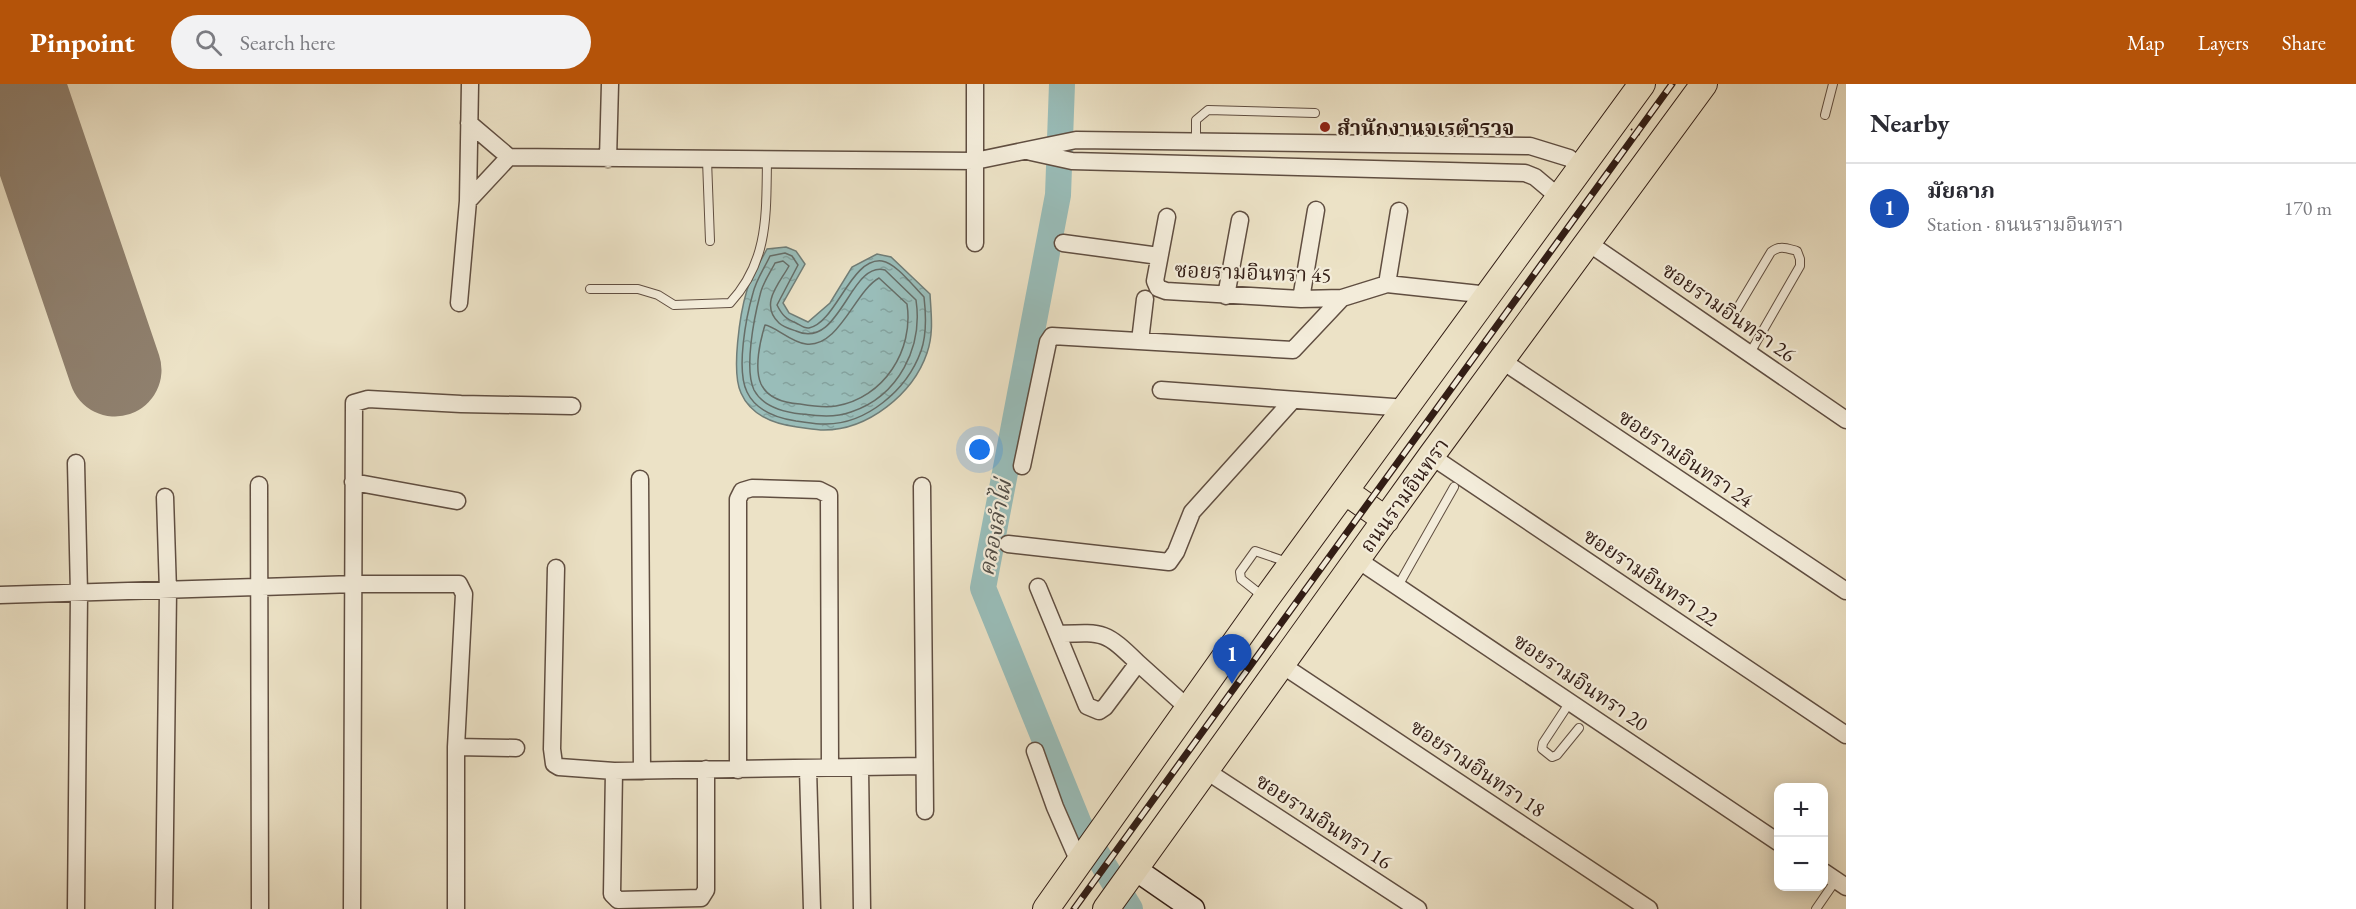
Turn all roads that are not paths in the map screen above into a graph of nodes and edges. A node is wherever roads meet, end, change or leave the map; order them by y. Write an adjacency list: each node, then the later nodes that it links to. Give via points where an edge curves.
1 (470, 84): 9 (street)
2 (610, 84): 13 (street)
3 (975, 84): 16 (street)
4 (1642, 84): 17 (main road)
5 (1704, 84): 25 (main road, ถนนรามอินทรา)
6 (1833, 84): 8 (lane)
7 (1315, 113): 10 (lane, via 1208,110 1196,120)
8 (1825, 115)
9 (469, 123): 12 (street); 19 (street)
10 (1196, 143): 11 (street, via 1076,140); 17 (street, via 1530,146 1569,158)
11 (1062, 154): 16 (street, via 1025,150); 18 (street, via 1525,173)
12 (509, 157): 13 (street); 19 (street)
13 (608, 159): 14 (street)
14 (707, 160): 15 (street); 24 (lane)
15 (767, 161): 16 (street); 30 (lane, via 766,234 744,288 730,303 674,305 638,289)
16 (975, 161): 26 (street)
17 (1581, 167): 18 (main road)
18 (1560, 198): 31 (main road)
19 (468, 201): 36 (street)
20 (1316, 210): 35 (street)
21 (1399, 211): 29 (street)
22 (1167, 218): 28 (street, ซอยรามอินทรา 45)
23 (1240, 220): 32 (street)
24 (710, 241)
25 (1587, 242): 39 (street, ซอยรามอินทรา 26); 40 (main road, ถนนรามอินทรา)
26 (975, 243)
27 (1063, 243): 28 (street)
28 (1159, 256): 32 (street, ซอยรามอินทรา 45, via 1155,281 1158,288)
29 (1388, 284): 31 (street, ซอยรามอินทรา 45); 33 (street, ซอยรามอินทรา 45)
30 (590, 290)
31 (1490, 295): 44 (main road)
32 (1226, 296): 35 (street, ซอยรามอินทรา 45)
33 (1342, 298): 35 (street, ซอยรามอินทรา 45); 38 (street, via 1293,350)
34 (1145, 299): 38 (street)
35 (1301, 299)
36 (459, 303)
37 (1737, 309): 39 (lane, via 1771,252 1777,247 1797,251 1800,266)
38 (1140, 341): 48 (street, via 1052,336)
39 (1750, 353): 45 (street, ซอยรามอินทรา 26)
40 (1501, 360): 46 (main road, ถนนรามอินทรา); 67 (street, ซอยรามอินทรา 24)
41 (1161, 390): 42 (street)
42 (1292, 401): 44 (street); 58 (street, via 1192,512 1169,561)
43 (572, 406): 50 (street, via 360,400 353,408)
44 (1407, 408): 54 (main road)
45 (1846, 420)
46 (1431, 456): 57 (main road, ถนนรามอินทรา); 77 (street, ซอยรามอินทรา 22)
47 (76, 463): 68 (street)
48 (1022, 466)
49 (640, 479): 89 (street)
50 (353, 482): 56 (street); 62 (street)
51 (259, 484): 65 (street)
52 (922, 486): 81 (street)
53 (1454, 487): 63 (lane)
54 (1346, 492): 57 (main road); 60 (main road)
55 (165, 497): 66 (street)
56 (457, 501)
57 (1386, 520): 59 (main road, ถนนรามอินทรา)
58 (1008, 544)
59 (1358, 560): 63 (street, ซอยรามอินทรา 20); 73 (main road, ถนนรามอินทรา)
60 (1293, 564): 70 (main road); 70 (lane, via 1255,551 1240,572 1241,579)
61 (556, 568): 88 (street, via 553,758 559,767)
62 (355, 584): 65 (street); 78 (street, via 453,582 463,588); 98 (street)
63 (1398, 586): 74 (street, ซอยรามอินทรา 20)
64 (1038, 587): 71 (street)
65 (261, 588): 66 (street); 97 (street)
66 (168, 591): 68 (street); 96 (street)
67 (1846, 591)
68 (80, 593): 69 (street); 95 (street)
69 (0, 595)
70 (1266, 599): 75 (main road)
71 (1059, 634): 72 (street, via 1104,634); 72 (street, via 1093,711 1105,707)
72 (1138, 663): 75 (street)
73 (1282, 665): 87 (main road, ถนนรามอินทรา); 106 (street, ซอยรามอินทรา 18)
74 (1570, 702): 76 (lane, via 1542,749 1552,757 1557,755); 91 (street, ซอยรามอินทรา 20)
75 (1188, 708): 92 (main road)
76 (1579, 728)
77 (1846, 735)
78 (456, 747): 79 (street); 99 (street)
79 (516, 748)
80 (1035, 751): 92 (street, via 1055,807)
81 (924, 766): 83 (street); 90 (street)
82 (830, 767): 83 (street); 84 (street); 86 (street, via 829,495 819,489 752,488 742,491 738,499)
83 (860, 768): 101 (street)
84 (808, 769): 86 (street); 100 (street)
85 (706, 770): 86 (street); 88 (street, via 706,890 701,898 618,900 612,894); 89 (street)
86 (738, 770)
87 (1205, 770): 93 (main road, ถนนรามอินทรา); 105 (street, ซอยรามอินทรา 16)
88 (614, 771): 89 (street)
89 (642, 771)
90 (925, 811)
91 (1774, 839)
92 (1086, 851): 102 (main road)
93 (1130, 876): 103 (main road, ถนนรามอินทรา); 104 (street)
94 (1835, 880): 107 (lane)
95 (76, 909)
96 (164, 909)
97 (260, 909)
98 (352, 909)
99 (456, 909)
100 (812, 909)
101 (862, 909)
102 (1046, 909)
103 (1106, 909)
104 (1193, 909)
105 (1418, 909)
106 (1649, 909)
107 (1816, 909)

